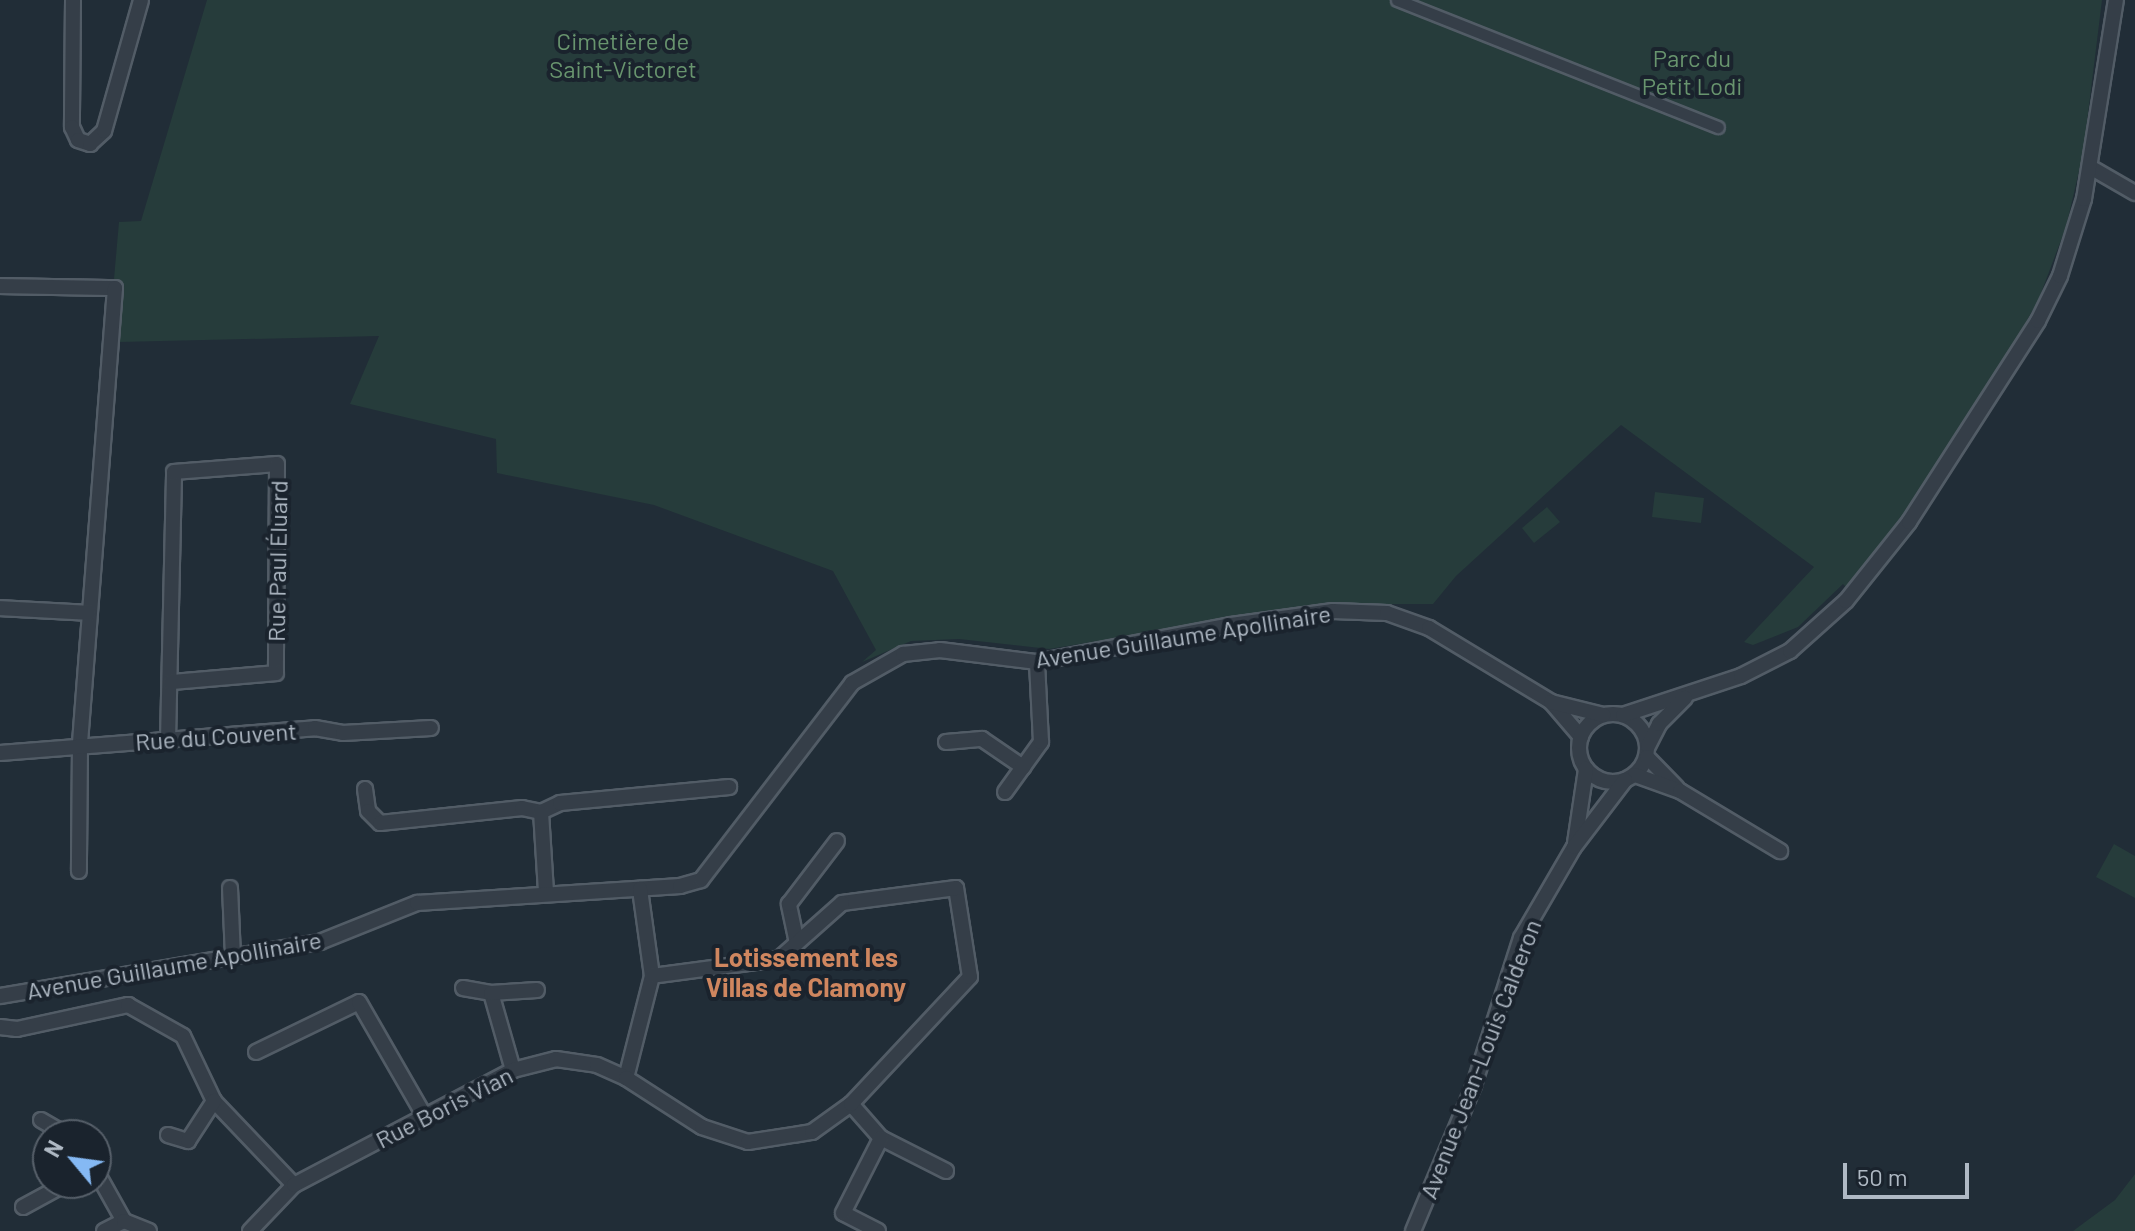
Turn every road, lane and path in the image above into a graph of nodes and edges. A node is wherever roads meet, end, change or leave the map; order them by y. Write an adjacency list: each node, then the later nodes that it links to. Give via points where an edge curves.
1 (73, 0): 2 (street, via 72,127 78,140 90,144 104,131)
2 (141, 0)
3 (1397, 0): 5 (street)
4 (2116, 0): 6 (street, Avenue Jean-Louis Calderon)
5 (1718, 127)
6 (2090, 167): 7 (street); 13 (street, Avenue Jean-Louis Calderon, via 2072,240 2038,321 1872,571 1790,651 1741,676)
7 (2135, 193)
8 (0, 286): 10 (street, via 115,288)
9 (0, 608): 10 (street)
10 (89, 613): 21 (street)
11 (1037, 662): 14 (street, Avenue Guillaume Apollinaire, via 1231,625 1333,611 1387,613 1429,628); 24 (street, via 1041,742); 37 (street, Avenue Guillaume Apollinaire, via 940,650 903,654 852,683 717,865 701,880)
12 (170, 682): 12 (street, Rue Paul Éluard, via 174,472 277,464 276,673); 19 (street, Rue Paul Éluard)
13 (1698, 688): 16 (street, Avenue Jean-Louis Calderon); 22 (street, Avenue Jean-Louis Calderon, via 1672,708)
14 (1551, 702): 15 (street, Avenue Guillaume Apollinaire); 18 (street, Avenue Guillaume Apollinaire)
15 (1603, 715): 16 (street, Avenue Jean-Louis Calderon); 18 (street)
16 (1623, 715): 22 (street, via 1640,726)
17 (431, 728): 19 (street, Rue du Couvent, via 343,733 315,728)
18 (1581, 737): 25 (street, Avenue Jean-Louis Calderon)
19 (168, 740): 21 (street, Rue du Couvent)
20 (946, 742): 24 (street, via 982,739)
21 (80, 746): 23 (street, Rue du Couvent); 35 (street)
22 (1647, 752): 26 (street, Avenue Jean-Louis Calderon); 29 (street)
23 (0, 753)
24 (1023, 767): 30 (street)
25 (1586, 769): 26 (street, via 1604,781); 33 (street, Avenue Jean-Louis Calderon)
26 (1630, 778): 29 (street); 33 (street, Avenue Jean-Louis Calderon)
27 (729, 787): 31 (street, via 560,803)
28 (365, 789): 31 (street, via 368,811 380,823 522,808)
29 (1680, 791): 34 (street)
30 (1005, 792)
31 (541, 812): 38 (street)
32 (837, 841): 39 (street, via 789,904)
33 (1574, 847): 65 (street, Avenue Jean-Louis Calderon, via 1515,953 1474,1085)
34 (1780, 851)
35 (79, 871)
36 (230, 888): 40 (street)
37 (640, 889): 38 (street, Avenue Guillaume Apollinaire); 41 (street)
38 (546, 892): 40 (street, Avenue Guillaume Apollinaire, via 417,903 320,942)
39 (797, 943): 41 (street, via 779,959); 51 (street, Rue Boris Vian, via 842,903 956,888 970,977)
40 (233, 956): 45 (street, Avenue Guillaume Apollinaire)
41 (652, 976): 49 (street)
42 (463, 988): 44 (street)
43 (537, 990): 44 (street)
44 (491, 993): 48 (street)
45 (0, 996)
46 (0, 1027): 50 (street, via 17,1029 128,1005 183,1036)
47 (256, 1052): 52 (street, via 359,1002)
48 (513, 1070): 49 (street, Rue Boris Vian, via 556,1059 597,1065); 52 (street, Rue Boris Vian)
49 (626, 1078): 51 (street, Rue Boris Vian, via 702,1127 748,1142 812,1132)
50 (214, 1101): 53 (street, via 188,1141); 56 (street)
51 (851, 1104): 54 (street)
52 (424, 1115): 56 (street, Rue Boris Vian)
53 (168, 1135)
54 (881, 1138): 55 (street); 64 (street, via 843,1213)
55 (946, 1171)
56 (294, 1185): 63 (street, Rue Boris Vian)
57 (38, 1199): 59 (street)
58 (112, 1199): 60 (street)
59 (23, 1207)
60 (124, 1221): 61 (street); 62 (street)
61 (104, 1231)
62 (149, 1231)
63 (250, 1231)
64 (878, 1231)
65 (1413, 1231)

